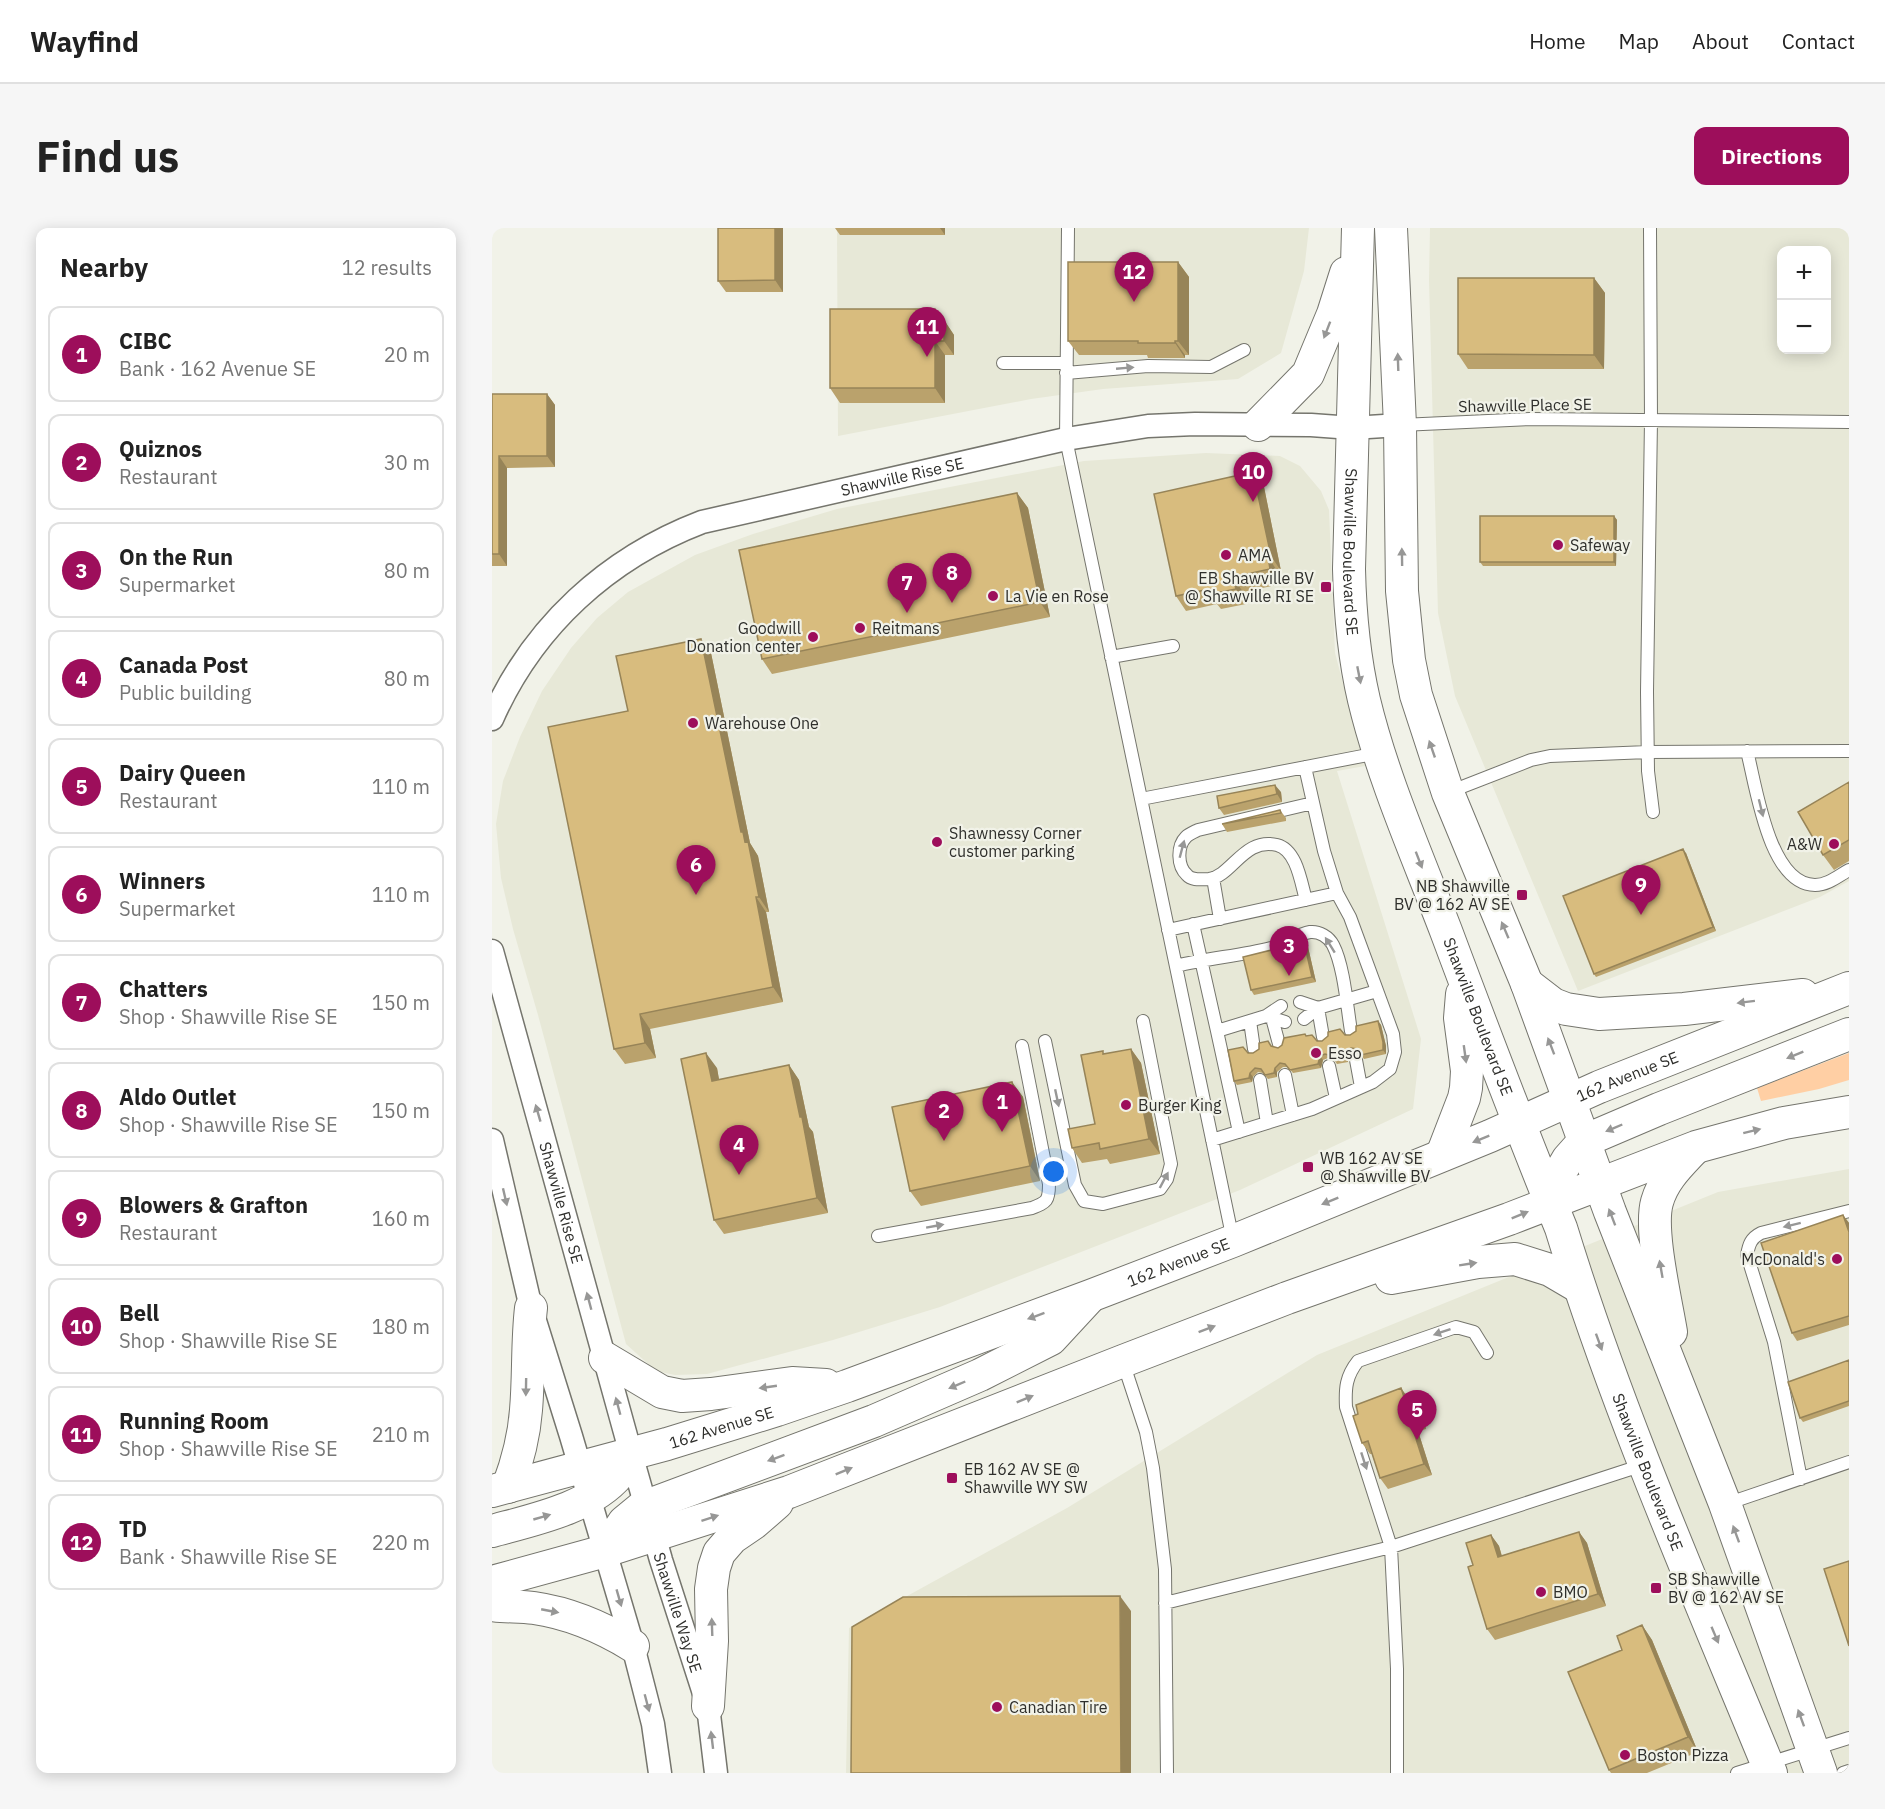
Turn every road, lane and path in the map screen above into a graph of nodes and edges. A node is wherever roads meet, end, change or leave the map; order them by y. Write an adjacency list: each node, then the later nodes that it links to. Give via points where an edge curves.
1 (1068, 228): 7 (lane)
2 (1391, 228): 11 (main road, one-way to 2)
3 (1650, 228): 8 (lane)
4 (1358, 231): 10 (main road, one-way to 10, via 1333,314 1308,374); 12 (main road, Shawville Boulevard SE)
5 (1244, 350): 7 (lane, one-way to 5, via 1211,367)
6 (1003, 363): 7 (lane)
7 (1066, 368): 13 (lane)
8 (1651, 420): 9 (lane, Shawville Place SE); 11 (lane, Shawville Place SE, via 1530,419); 19 (lane)
9 (1849, 422)
10 (1258, 425): 12 (street, Shawville Rise SE); 13 (street, Shawville Rise SE, via 1148,426)
11 (1400, 425): 12 (street, Shawville Rise SE); 22 (main road, one-way to 11, via 1426,729 1409,660 1402,591)
12 (1352, 428): 20 (main road, Shawville Boulevard SE, one-way to 20, via 1350,609 1358,669)
13 (1066, 439): 15 (lane); 16 (street, Shawville Rise SE, via 742,512 670,534 613,568 557,620 533,650)
14 (1173, 646): 15 (lane)
15 (1111, 657): 23 (lane)
16 (492, 719)
17 (1748, 751): 18 (lane); 19 (lane); 26 (lane, one-way to 26, via 1766,825 1786,870 1800,881 1815,885 1825,884)
18 (1849, 751)
19 (1648, 752): 22 (lane, via 1550,756); 25 (lane)
20 (1378, 753): 21 (lane); 36 (main road, Shawville Boulevard SE, one-way to 36)
21 (1305, 767): 23 (lane); 24 (lane)
22 (1448, 793): 37 (main road, one-way to 22)
23 (1141, 799): 32 (lane)
24 (1313, 803): 27 (lane, one-way to 24, via 1195,879 1187,875 1179,858 1186,837 1198,830); 28 (lane)
25 (1653, 812)
26 (1849, 870)
27 (1213, 878): 29 (lane, via 1245,851 1278,845 1290,854); 30 (lane)
28 (1337, 893): 29 (lane); 39 (lane, via 1350,917)
29 (1306, 900): 30 (lane)
30 (1221, 919): 31 (lane)
31 (1193, 924): 32 (lane); 34 (lane)
32 (1168, 930): 35 (lane)
33 (492, 951): 85 (street, Shawville Rise SE, one-way to 33)
34 (1202, 960): 35 (lane); 40 (lane, one-way to 34, via 1332,944 1318,933 1309,932 1250,953); 49 (lane)
35 (1176, 966): 70 (lane)
36 (1462, 975): 67 (main road, Shawville Boulevard SE); 73 (main road, one-way to 73, via 1460,1018 1466,1088)
37 (1527, 984): 38 (main road, one-way to 37, via 1684,1010 1599,1014 1566,1010); 63 (main road, one-way to 37)
38 (1847, 989): 63 (main road, 162 Avenue SE)
39 (1377, 992): 40 (lane); 61 (lane, via 1393,1034 1395,1052 1390,1069)
40 (1346, 1000): 43 (lane); 50 (lane)
41 (1300, 1002): 43 (lane)
42 (1281, 1006): 44 (lane)
43 (1318, 1008): 45 (lane); 52 (lane)
44 (1269, 1017): 47 (lane); 48 (lane); 54 (lane)
45 (1304, 1019)
46 (1143, 1021): 53 (lane, one-way to 46, via 1075,1185 1084,1201 1103,1204 1160,1189 1171,1164)
47 (1250, 1021): 49 (lane); 56 (lane)
48 (1285, 1022)
49 (1217, 1031): 68 (lane)
50 (1351, 1031)
51 (1849, 1034): 71 (main road, one-way to 71)
52 (1323, 1037)
53 (1045, 1041)
54 (1279, 1044)
55 (1022, 1046): 78 (lane, one-way to 55, via 1032,1209 1045,1202 1049,1184)
56 (1254, 1049)
57 (1356, 1060): 61 (lane)
58 (1329, 1066): 62 (lane)
59 (1285, 1075): 65 (lane)
60 (1260, 1080): 66 (lane)
61 (1361, 1088): 62 (lane)
62 (1336, 1098): 65 (lane)
63 (1570, 1102): 67 (main road, 162 Avenue SE); 71 (main road)
64 (1849, 1112): 72 (main road, one-way to 64, via 1784,1123)
65 (1293, 1115): 66 (lane)
66 (1267, 1123): 68 (lane)
67 (1520, 1123): 73 (main road, 162 Avenue SE, one-way to 73); 75 (main road, Shawville Boulevard SE)
68 (1239, 1132): 70 (lane)
69 (492, 1140): 83 (street, one-way to 83)
70 (1212, 1140): 79 (lane)
71 (1584, 1141): 74 (main road); 75 (main road, via 1555,1181)
72 (1696, 1147): 74 (main road); 88 (main road, one-way to 72, via 1655,1221 1657,1202 1671,1173)
73 (1442, 1155): 79 (main road, 162 Avenue SE, one-way to 79)
74 (1600, 1184): 75 (main road); 88 (main road, one-way to 74)
75 (1550, 1202): 80 (main road, Shawville Boulevard SE); 82 (main road, one-way to 75)
76 (1843, 1213): 77 (lane); 93 (lane, one-way to 93, via 1761,1233 1749,1245 1748,1255 1774,1342)
77 (1849, 1220)
78 (878, 1236)
79 (1233, 1241): 81 (main road, 162 Avenue SE)
80 (1579, 1287): 82 (main road, one-way to 80, via 1478,1262 1515,1259 1550,1270); 91 (main road, Shawville Boulevard SE, one-way to 91)
81 (1090, 1296): 87 (main road, 162 Avenue SE, one-way to 87); 98 (main road, one-way to 98, via 1051,1339 980,1375)
82 (1287, 1298): 86 (main road, one-way to 82)
83 (531, 1308): 92 (street); 94 (main road, one-way to 94, via 526,1411 516,1464)
84 (1487, 1353): 100 (lane, one-way to 100, via 1474,1332 1456,1327 1358,1361 1349,1372 1346,1407)
85 (604, 1358): 87 (main road, one-way to 85, via 792,1383 682,1396 662,1392); 89 (street, Shawville Rise SE, one-way to 85)
86 (1123, 1361): 95 (main road, one-way to 86); 103 (lane, via 1153,1468 1165,1569)
87 (847, 1386): 89 (main road, 162 Avenue SE)
88 (1681, 1389): 97 (main road)
89 (631, 1454): 92 (main road, 162 Avenue SE); 96 (main road, via 618,1475); 98 (street, Shawville Way SE)
90 (1849, 1462): 93 (lane)
91 (1644, 1464): 100 (lane); 109 (main road, Shawville Boulevard SE, one-way to 109)
92 (580, 1468): 94 (main road, 162 Avenue SE); 96 (street)
93 (1801, 1479): 97 (lane)
94 (500, 1489)
95 (789, 1492): 98 (main road, one-way to 95); 106 (main road, one-way to 95, via 711,1589 719,1553)
96 (589, 1497): 99 (main road, one-way to 96, via 551,1515); 101 (street)
97 (1725, 1504): 108 (main road, one-way to 97)
98 (650, 1521): 101 (main road, via 624,1522); 106 (street, Shawville Way SE)
99 (492, 1531)
100 (1391, 1547): 103 (lane); 114 (lane)
101 (605, 1551): 102 (main road); 105 (street, one-way to 105)
102 (492, 1582)
103 (1165, 1603): 113 (lane)
104 (492, 1605): 105 (main road, one-way to 105, via 562,1614 616,1635)
105 (633, 1646): 111 (street, one-way to 111, via 653,1724)
106 (708, 1706): 112 (street, Shawville Way SE, one-way to 106)
107 (1849, 1738): 108 (lane)
108 (1817, 1761): 109 (lane)
109 (1768, 1768): 115 (lane)
110 (1849, 1771): 116 (lane)
111 (660, 1773)
112 (716, 1773)
113 (1167, 1773)
114 (1397, 1773)
115 (1737, 1773)
116 (1843, 1773)

